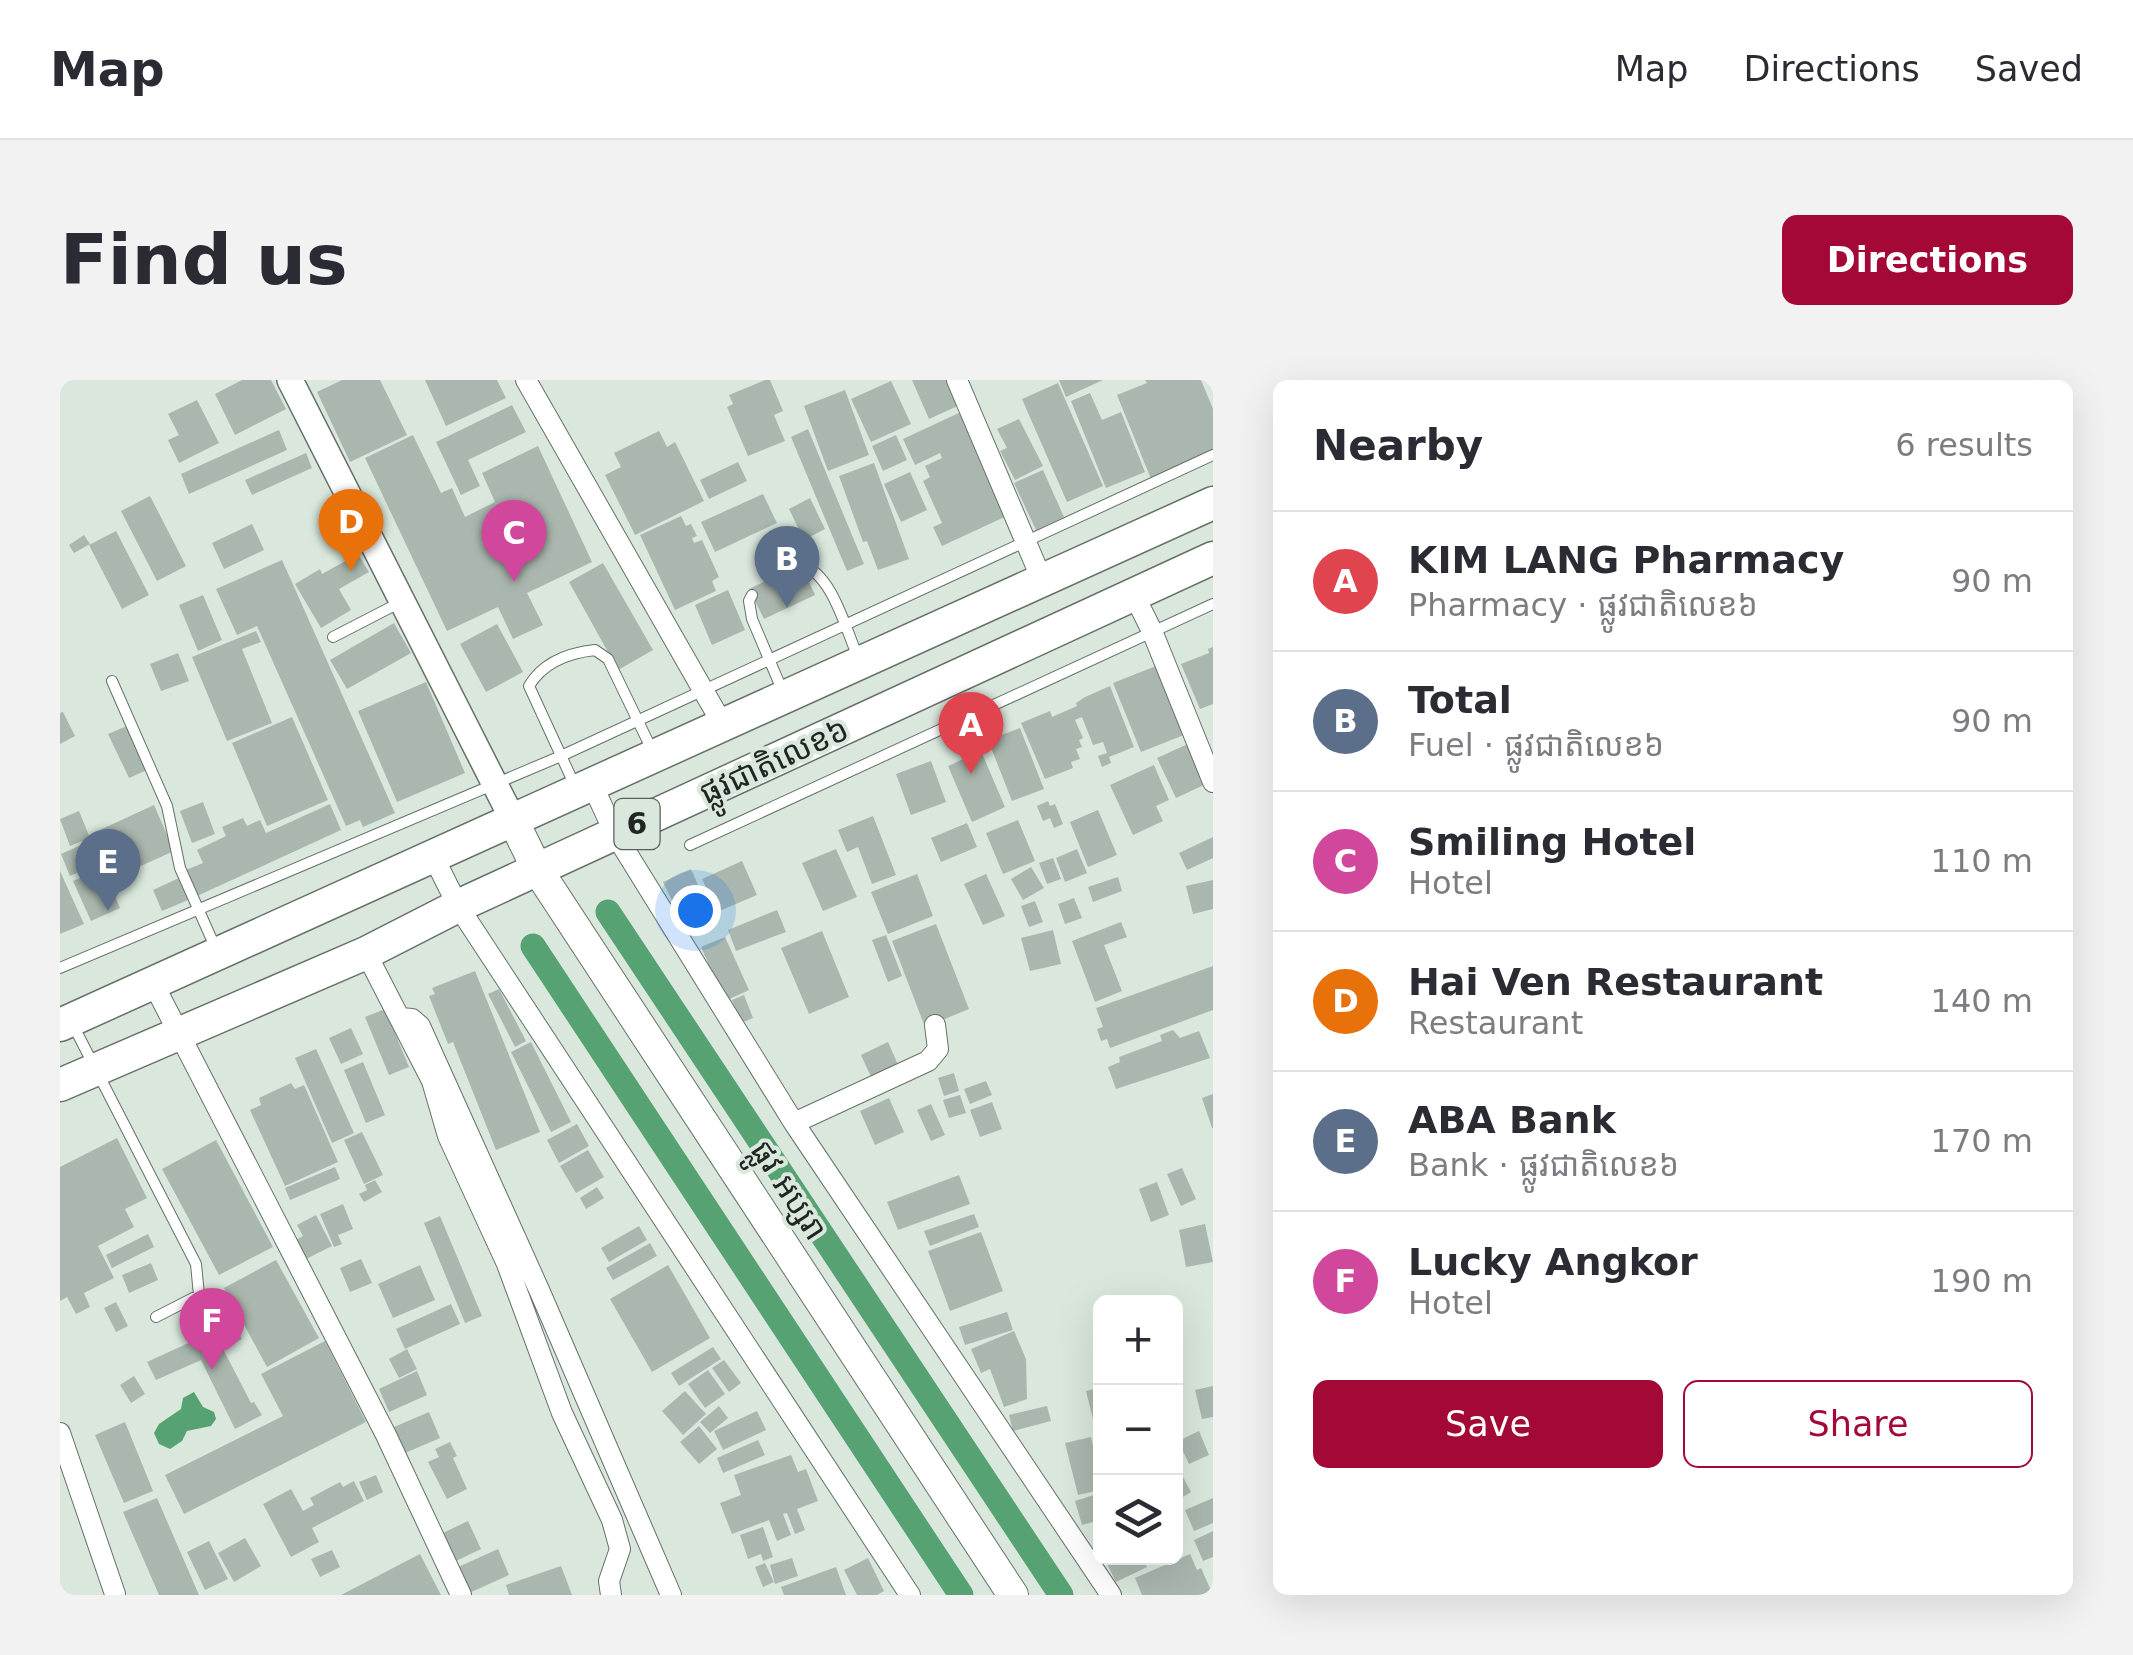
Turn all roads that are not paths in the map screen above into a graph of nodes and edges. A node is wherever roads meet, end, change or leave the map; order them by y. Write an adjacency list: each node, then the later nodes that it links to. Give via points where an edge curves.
1 (290, 380): 12 (street)
2 (526, 380): 20 (street)
3 (956, 380): 6 (street)
4 (1213, 455): 6 (lane)
5 (1213, 503): 9 (main road, ផ្លូវជាតិលេខ៦ / 6)
6 (1025, 541): 9 (street); 14 (lane)
7 (1213, 558): 10 (main road, ផ្លូវជាតិលេខ៦ / 6)
8 (800, 564): 14 (lane, via 818,574)
9 (1042, 580): 18 (main road, ផ្លូវជាតិលេខ៦ / 6)
10 (1133, 593): 15 (street); 30 (main road, ផ្លូវជាតិលេខ៦ / 6)
11 (752, 596): 17 (lane, via 752,619)
12 (402, 602): 16 (lane); 27 (street)
13 (1213, 604): 15 (lane)
14 (844, 624): 17 (lane); 18 (lane)
15 (1152, 631): 26 (street); 31 (lane)
16 (334, 636)
17 (769, 658): 20 (lane); 21 (lane)
18 (860, 662): 21 (main road, ផ្លូវជាតិលេខ៦ / 6)
19 (112, 681): 35 (lane, via 167,806 180,868)
20 (702, 688): 22 (lane); 23 (street)
21 (786, 696): 23 (main road, ផ្លូវជាតិលេខ៦ / 6)
22 (638, 721): 24 (lane); 24 (lane, via 608,660 595,650 538,669 528,686); 25 (lane)
23 (723, 724): 25 (main road, ផ្លូវជាតិលេខ៦ / 6)
24 (561, 756): 27 (lane); 28 (lane)
25 (655, 756): 28 (main road, ផ្លូវជាតិលេខ៦ / 6)
26 (1213, 782)
27 (495, 785): 29 (street); 35 (lane)
28 (585, 787): 29 (main road, ផ្លូវជាតិលេខ៦ / 6); 30 (street)
29 (513, 820): 32 (main road, ផ្លូវជាតិលេខ៦ / 6); 33 (main road, ផ្លូវ អប្សរា)
30 (615, 834): 33 (main road, ផ្លូវជាតិលេខ៦ / 6); 46 (street)
31 (690, 846)
32 (433, 856): 34 (street); 37 (main road, ផ្លូវជាតិលេខ៦ / 6)
33 (537, 869): 34 (main road, ផ្លូវជាតិលេខ៦ / 6); 54 (main road, ផ្លូវ អប្សរា)
34 (458, 906): 36 (main road, ផ្លូវជាតិលេខ៦ / 6); 53 (street)
35 (198, 909): 37 (lane); 38 (lane)
36 (366, 953): 40 (street); 43 (main road, ផ្លូវជាតិលេខ៦ / 6)
37 (217, 954): 39 (main road, ផ្លូវជាតិលេខ៦ / 6)
38 (60, 968)
39 (153, 983): 41 (main road, ផ្លូវជាតិលេខ៦ / 6); 43 (street)
40 (400, 1018): 51 (street, via 432,1080 448,1136 612,1520 620,1549); 52 (street, via 420,1026)
41 (65, 1022): 44 (lane)
42 (936, 1025): 46 (street, via 938,1049 928,1061)
43 (179, 1031): 44 (main road, ផ្លូវជាតិលេខ៦ / 6); 50 (street, via 386,1435)
44 (98, 1068): 45 (main road, ផ្លូវជាតិលេខ៦ / 6); 47 (lane, via 196,1264 199,1295)
45 (60, 1085)
46 (794, 1123): 55 (street)
47 (156, 1317)
48 (60, 1433): 49 (street)
49 (115, 1594)
50 (460, 1595)
51 (610, 1595)
52 (671, 1595)
53 (910, 1595)
54 (1012, 1595)
55 (1110, 1595)

